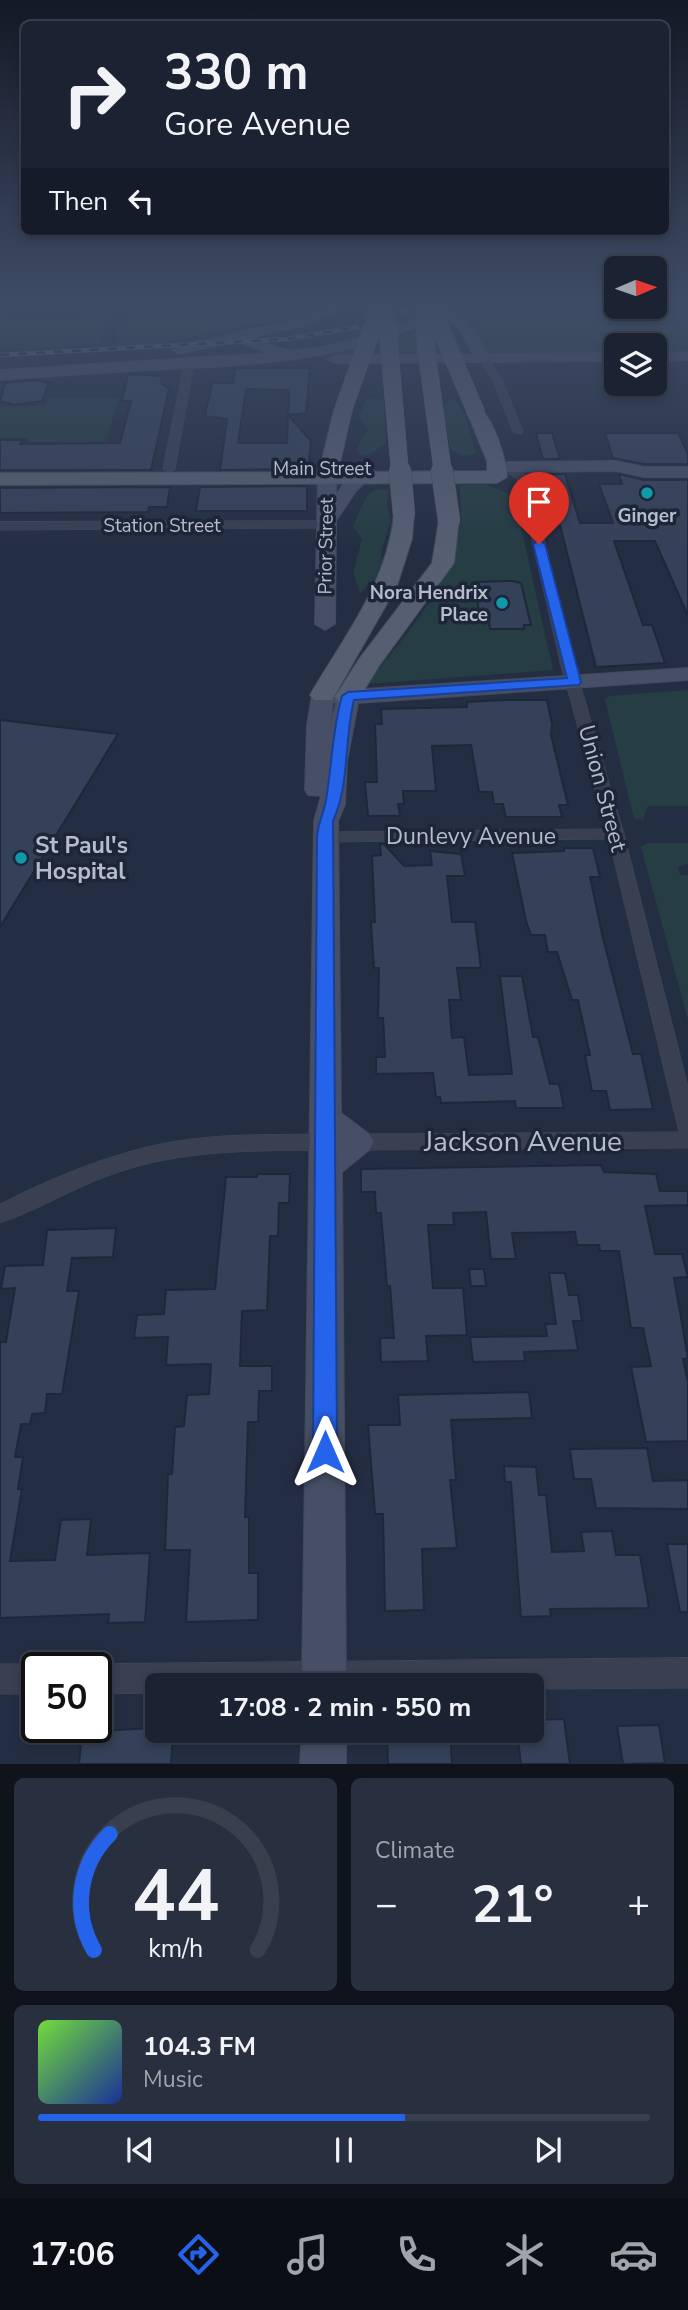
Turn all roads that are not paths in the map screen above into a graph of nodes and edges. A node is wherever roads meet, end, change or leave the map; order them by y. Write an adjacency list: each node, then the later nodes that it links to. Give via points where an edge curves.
1 (185, 385): 10 (street)
2 (352, 385): 13 (main road, bridge)
3 (393, 385): 22 (main road, bridge, via 404,536 395,569)
4 (430, 385): 23 (main road, bridge, via 449,520 443,563)
5 (468, 385): 8 (main road, bridge)
6 (500, 385): 7 (street)
7 (518, 432)
8 (499, 466): 11 (main road, Main Street, via 616,466); 13 (main road, Main Street); 14 (main road, Main Street); 15 (main road, Main Street)
9 (0, 469): 10 (main road, Main Street)
10 (169, 469): 13 (main road, Main Street)
11 (644, 472): 12 (main road, Main Street); 15 (main road, Main Street, via 621,477)
12 (688, 472)
13 (328, 473): 14 (main road, Main Street); 16 (main road, Main Street); 17 (main road, Prior Street)
14 (362, 477): 17 (main road)
15 (522, 477): 21 (street, Union Street)
16 (0, 479)
17 (324, 524): 18 (street, Station Street); 19 (main road, Prior Street)
18 (0, 526)
19 (325, 624)
20 (688, 674): 21 (main road)
21 (574, 682): 23 (main road); 25 (street, Union Street)
22 (323, 695): 23 (main road); 24 (main road, via 317,805)
23 (348, 696): 24 (main road, via 335,761 334,804)
24 (325, 829): 25 (street, Dunlevy Avenue); 28 (main road)
25 (616, 834): 26 (street, Union Street)
26 (688, 1129)
27 (688, 1140): 29 (street, Jackson Avenue)
28 (326, 1142): 29 (main road); 30 (street, via 170,1150 68,1182); 31 (main road)
29 (358, 1142)
30 (0, 1214)
31 (324, 1673)
32 (688, 1673): 33 (street)
33 (544, 1676)
34 (0, 1679): 35 (street)
35 (21, 1679)
36 (112, 1679): 37 (street)
37 (145, 1679)
38 (324, 1743): 39 (main road)
39 (323, 1764)

